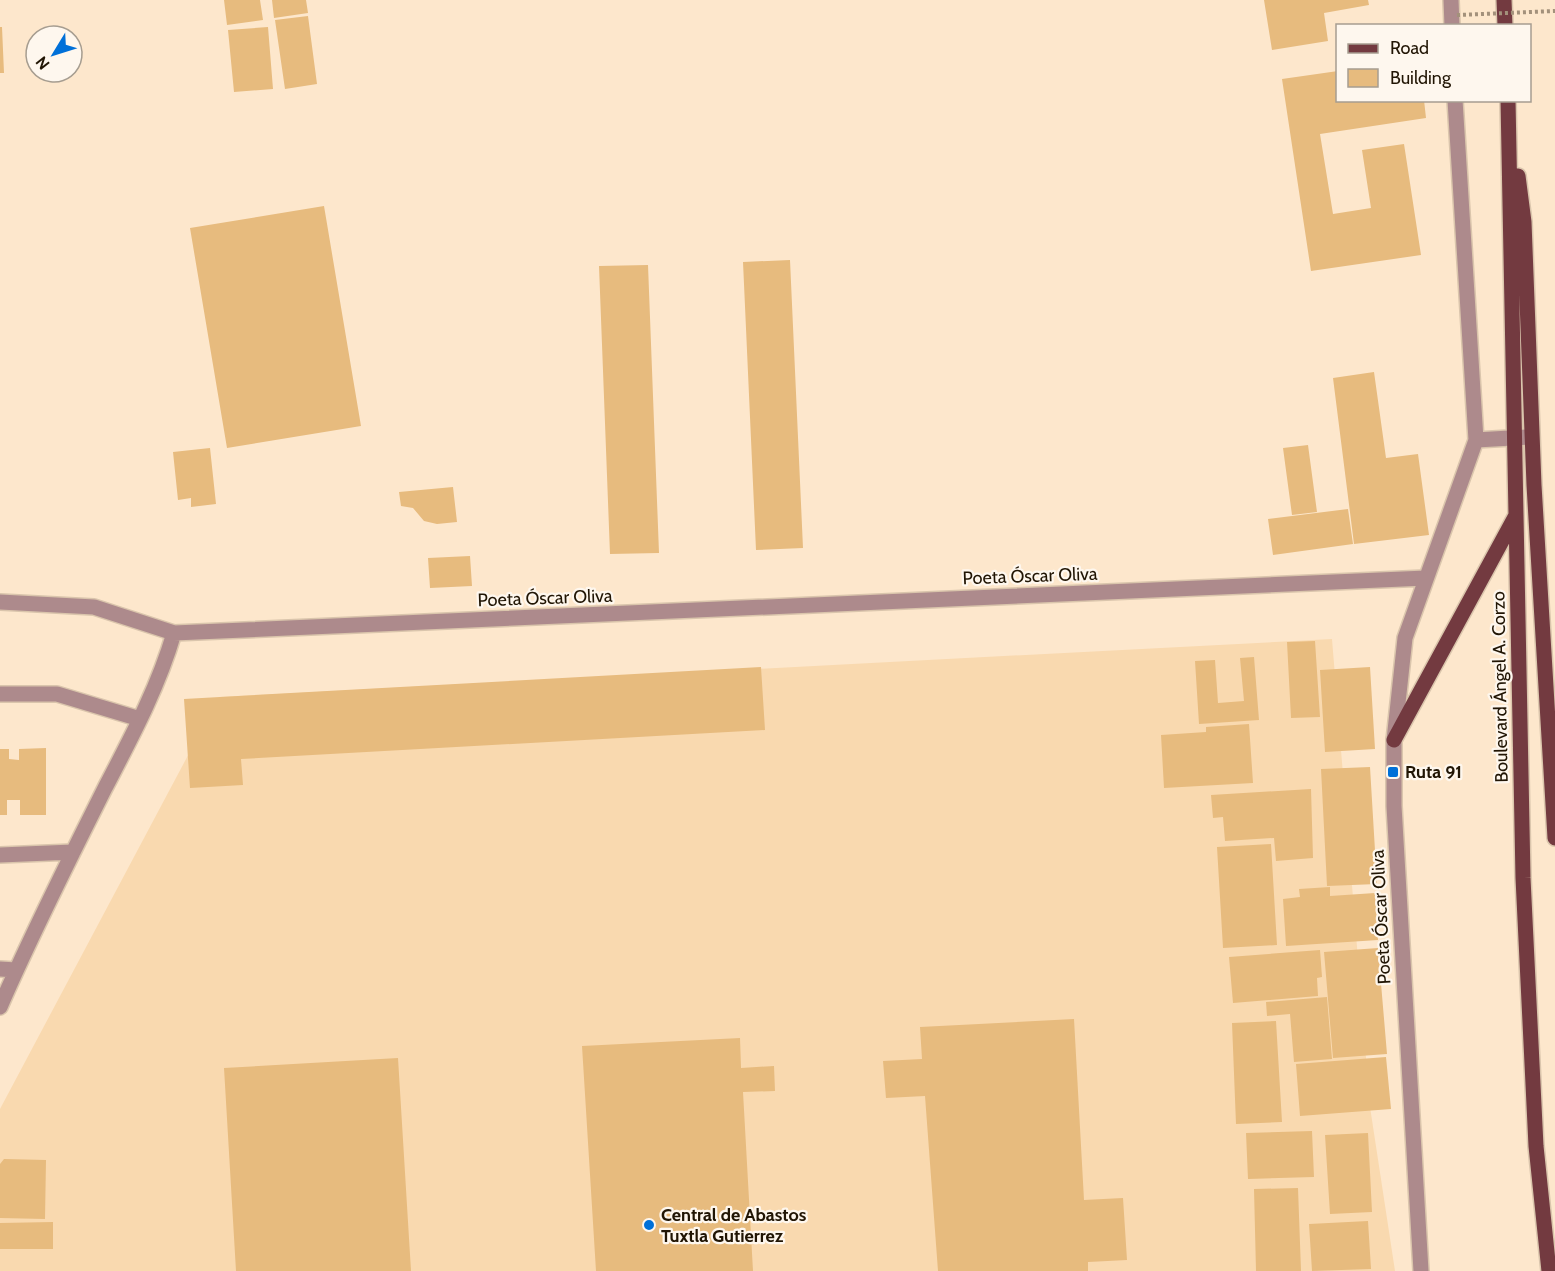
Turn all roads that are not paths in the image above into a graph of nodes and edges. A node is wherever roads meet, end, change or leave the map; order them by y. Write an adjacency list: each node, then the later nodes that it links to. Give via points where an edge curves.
1 (1451, 0): 3 (street)
2 (1504, 0): 4 (main road)
3 (1454, 20)
4 (1505, 24)
5 (1455, 102): 10 (street)
6 (1509, 102): 8 (main road, via 1524,222)
7 (1509, 102): 9 (main road, Boulevard Ángel A. Corzo)
8 (1532, 437): 9 (street); 18 (main road)
9 (1515, 438): 10 (street); 11 (main road, Boulevard Ángel A. Corzo)
10 (1476, 440): 12 (street)
11 (1516, 514): 17 (main road); 25 (main road, Boulevard Ángel A. Corzo, via 1523,878 1536,1146)
12 (1426, 578): 14 (street, Poeta Óscar Oliva); 17 (street, Poeta Óscar Oliva, via 1405,638)
13 (0, 602): 14 (street, via 94,607)
14 (174, 633): 16 (street)
15 (0, 694): 16 (street, via 57,694)
16 (140, 719): 19 (street)
17 (1394, 740): 24 (street, Poeta Óscar Oliva, via 1394,806)
18 (1555, 838)
19 (74, 852): 20 (street); 22 (street)
20 (0, 855)
21 (0, 969): 22 (street)
22 (16, 970): 23 (street)
23 (0, 1007)
24 (1421, 1271)
25 (1549, 1271)

